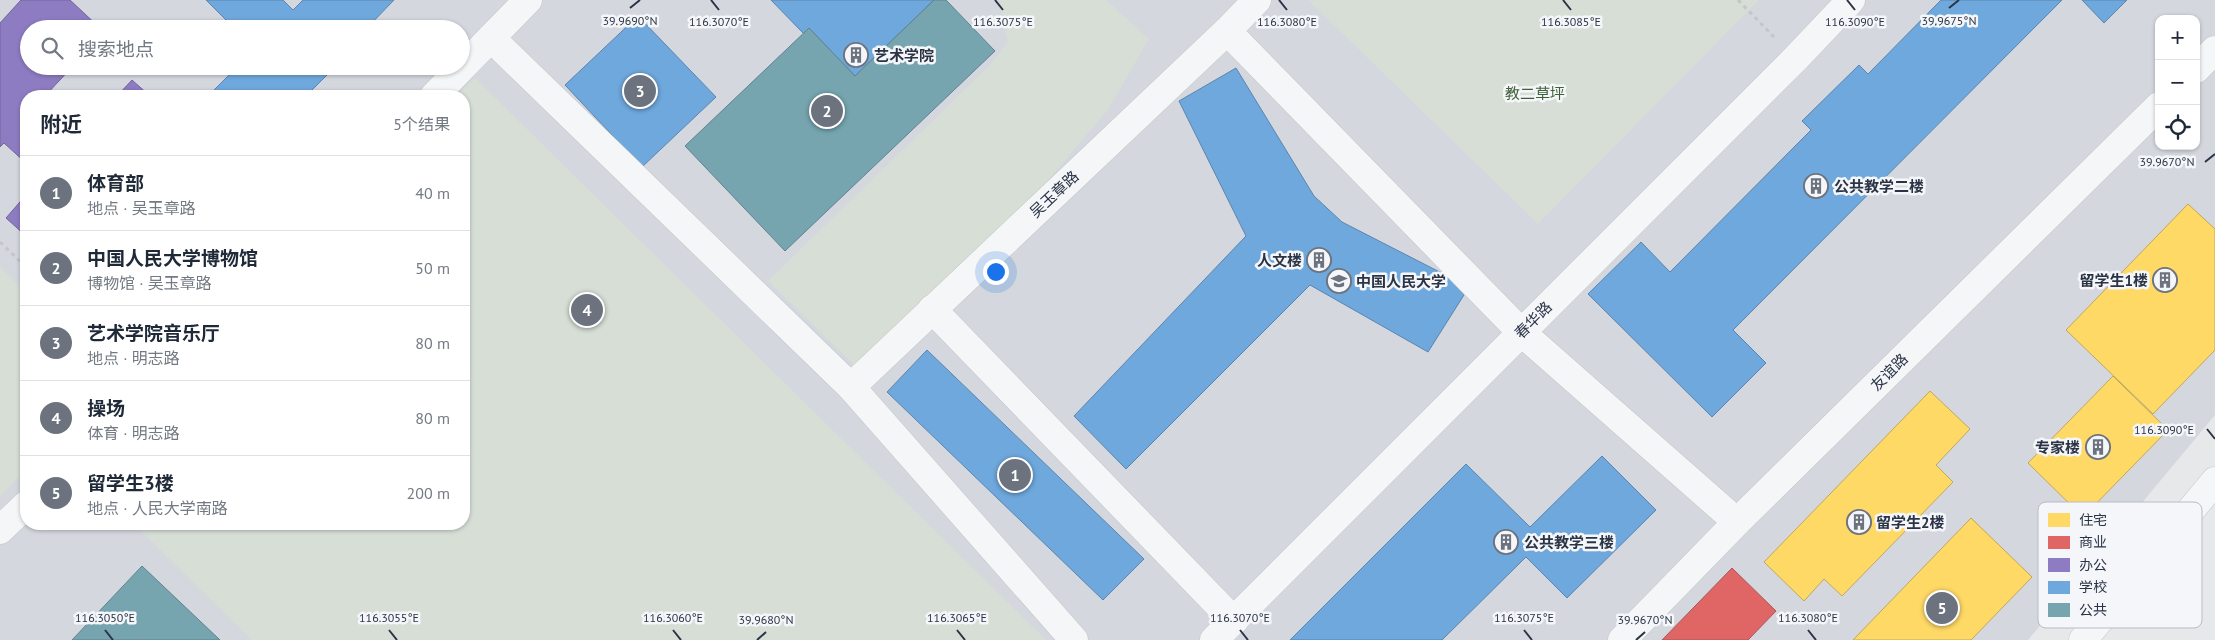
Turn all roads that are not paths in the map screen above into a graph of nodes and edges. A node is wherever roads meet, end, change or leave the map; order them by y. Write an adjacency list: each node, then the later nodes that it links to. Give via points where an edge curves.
1 (528, 0): 5 (street)
2 (1257, 0): 4 (street, 吴玉章路)
3 (1851, 0): 13 (street, 春华路)
4 (1227, 31): 12 (street, 吴玉章路); 13 (street)
5 (491, 38): 7 (street); 14 (street)
6 (2215, 50): 8 (street)
7 (470, 59)
8 (2200, 64)
9 (455, 75): 10 (street)
10 (440, 90)
11 (2155, 110): 18 (street, 友谊路)
12 (932, 308): 14 (street, 吴玉章路); 20 (street)
13 (1520, 332): 18 (street); 20 (street, 春华路)
14 (850, 387): 22 (street)
15 (2215, 480): 16 (street)
16 (2197, 502)
17 (20, 511): 19 (street)
18 (1737, 522): 24 (street, 友谊路)
19 (0, 530)
20 (1234, 621): 23 (street, 春华路)
21 (2094, 628): 25 (street)
22 (1074, 640)
23 (1214, 640)
24 (1622, 640)
25 (2084, 640)

